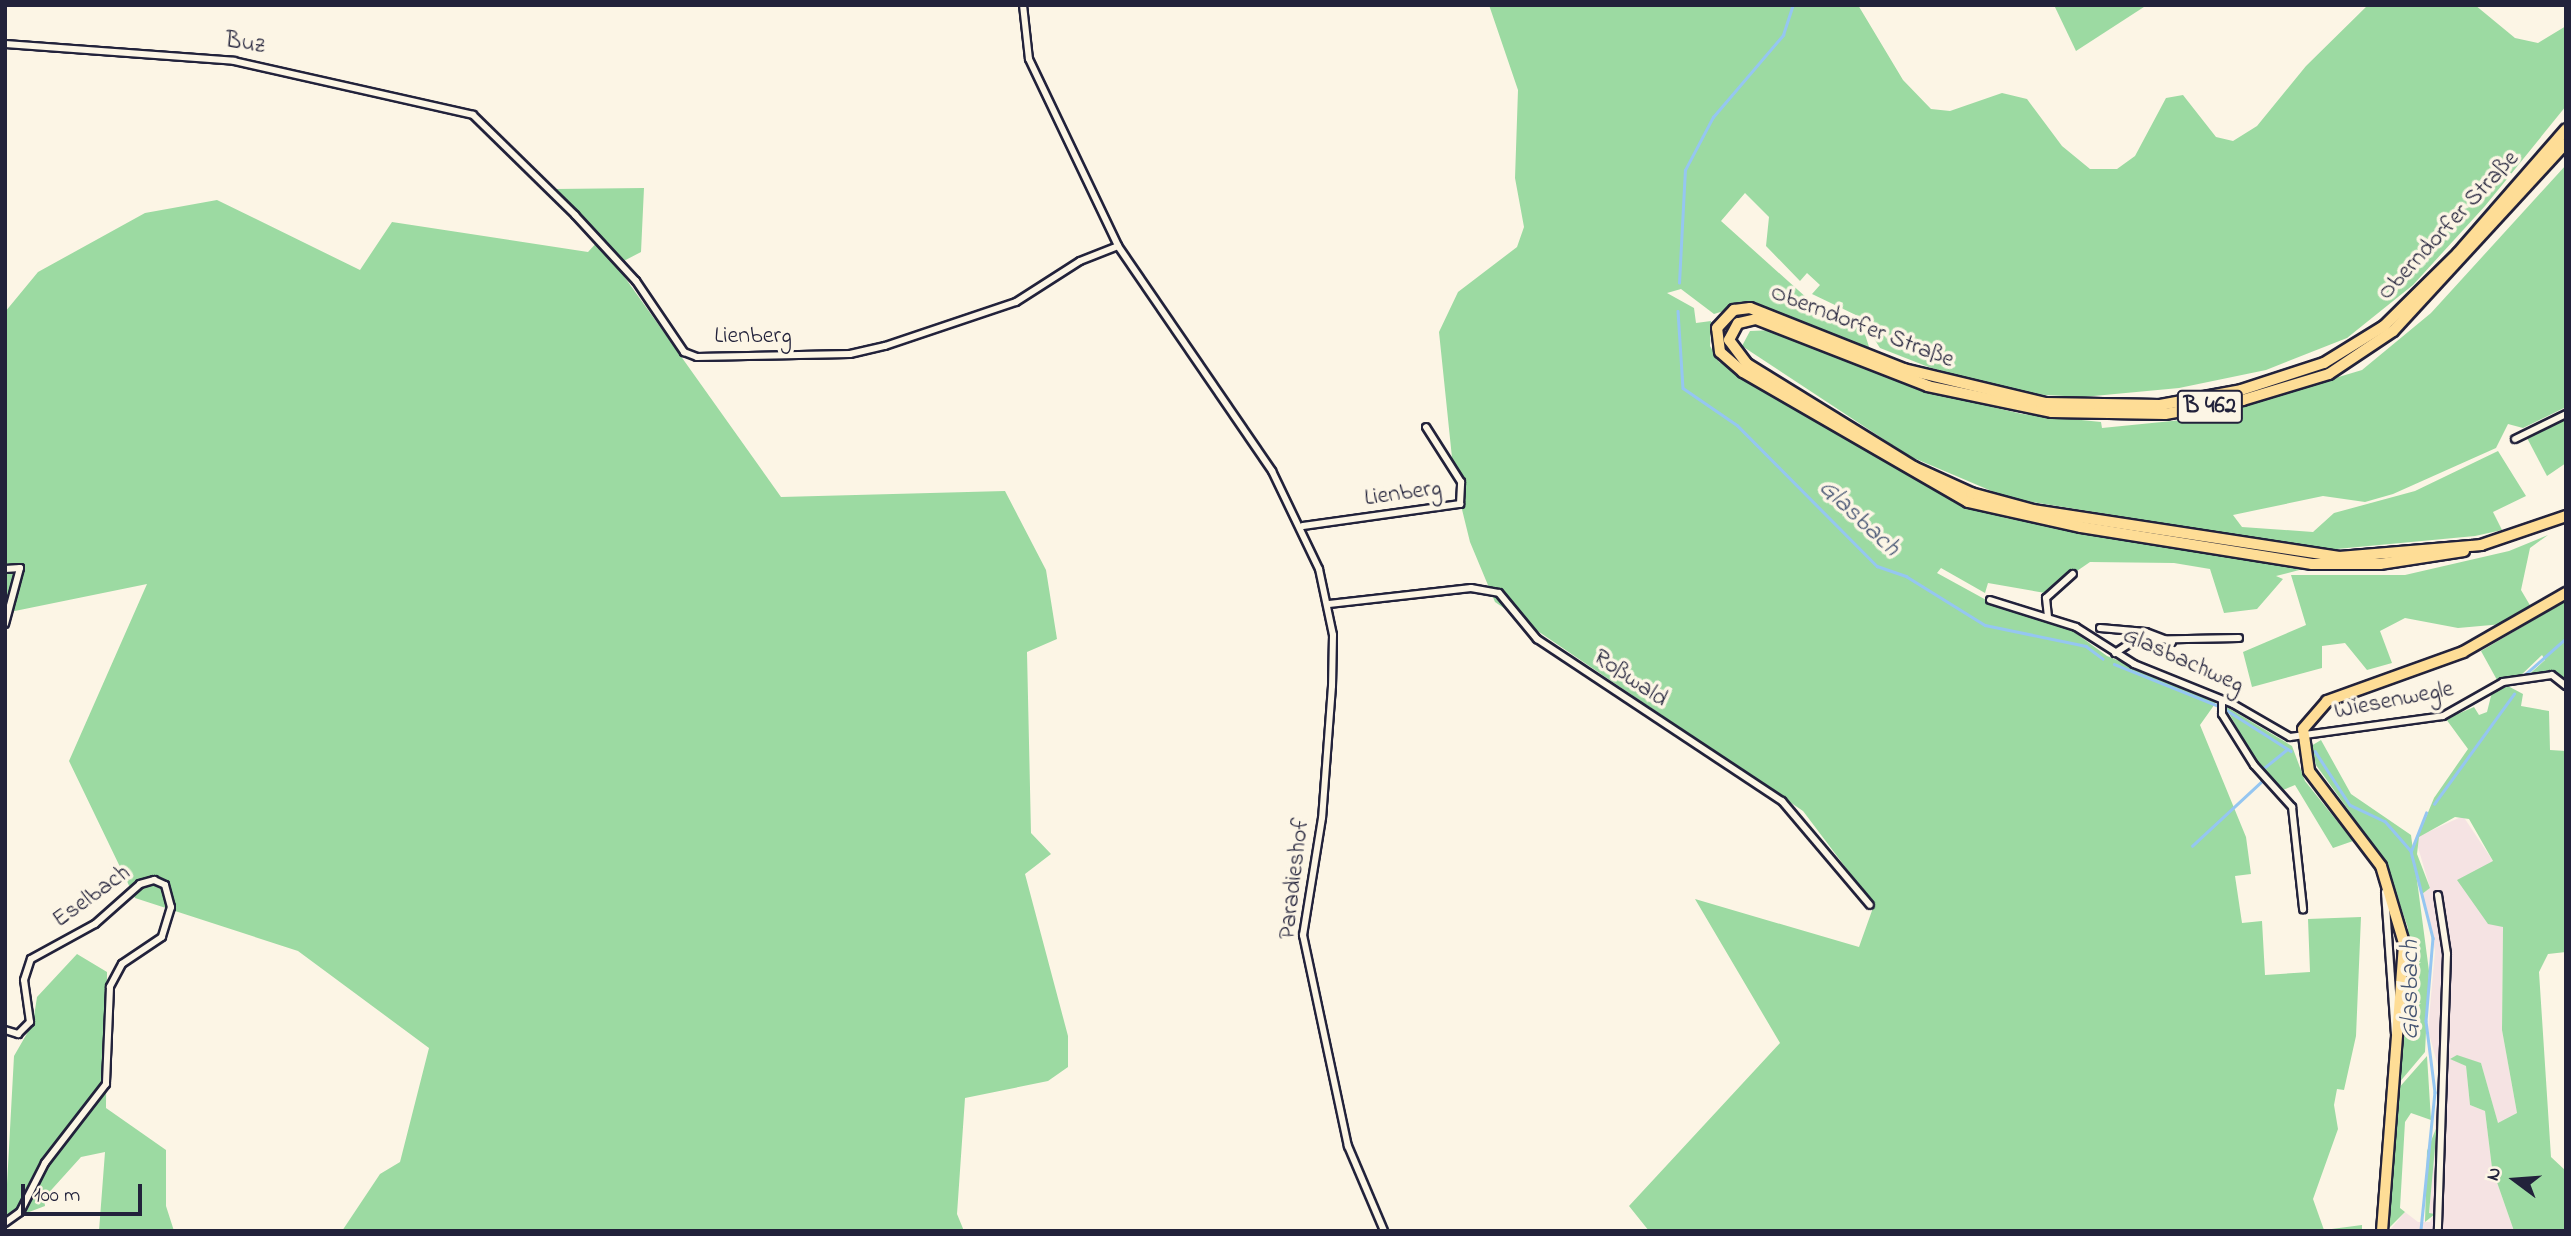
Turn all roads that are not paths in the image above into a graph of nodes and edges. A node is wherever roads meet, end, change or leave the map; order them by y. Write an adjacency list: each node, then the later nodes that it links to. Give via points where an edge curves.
1 (1023, 5): 6 (street, via 1029,58)
2 (5, 44): 3 (street, Buz, via 234,61)
3 (474, 116): 6 (street, Lienberg, via 636,281 684,352 697,357 850,354 885,346 1016,302 1080,261)
4 (2566, 129): 12 (main road, Oberndorfer Straße / B 462, via 2458,253 2384,326 2324,363 2241,390 2160,405 2046,403 1903,369 1750,307 1734,310 1717,328 1720,352 1743,372 1968,502 2081,527 2312,564 2411,561)
5 (2566, 143): 12 (main road, Oberndorfer Straße / B 462, via 2393,331 2329,374 2230,403 2165,414 2052,412 1927,386 1756,319 1734,326 1729,340 1747,364 1832,418 1914,467 1993,501 2318,556)
6 (1118, 246): 11 (street)
7 (2566, 414): 9 (street)
8 (1426, 427): 11 (street, Lienberg, via 1461,482 1460,504)
9 (2515, 439)
10 (2566, 516): 12 (main road, Oberndorfer Straße / B 462)
11 (1303, 526): 17 (street)
12 (2481, 545)
13 (5, 569): 19 (street, via 20,568)
14 (2073, 574): 18 (street, via 2046,598)
15 (2566, 593): 26 (main road, via 2463,652 2327,701 2308,717)
16 (1990, 600): 18 (street, Glasbachweg)
17 (1329, 604): 28 (street, Roßwald, via 1471,588 1499,593 1537,639 1782,801); 32 (street, Paradieshof, via 1326,780 1303,935 1348,1146)
18 (2048, 617): 23 (street, Glasbachweg)
19 (5, 624)
20 (2100, 628): 22 (street, via 2146,632)
21 (2239, 638): 22 (street)
22 (2172, 642): 23 (street, via 2135,640)
23 (2115, 653): 25 (street, Glasbachweg)
24 (2566, 686): 26 (street, Wiesenwegle, via 2552,675 2503,682 2443,716)
25 (2222, 700): 26 (street, Glasbachweg, via 2278,734); 29 (street, via 2222,714 2254,765 2292,807)
26 (2302, 736): 33 (main road, via 2309,771 2381,866 2404,943)
27 (2438, 895): 34 (street, via 2446,954)
28 (1870, 905)
29 (2303, 909)
30 (5, 1030): 31 (street, Eselbach, via 18,1034 30,1022 24,980 31,959 95,924 140,884 154,880 165,885 171,907 162,937 122,964 110,987 106,1084 45,1163 20,1212)
31 (5, 1223)
32 (1384, 1231)
33 (2382, 1231)
34 (2438, 1231)

